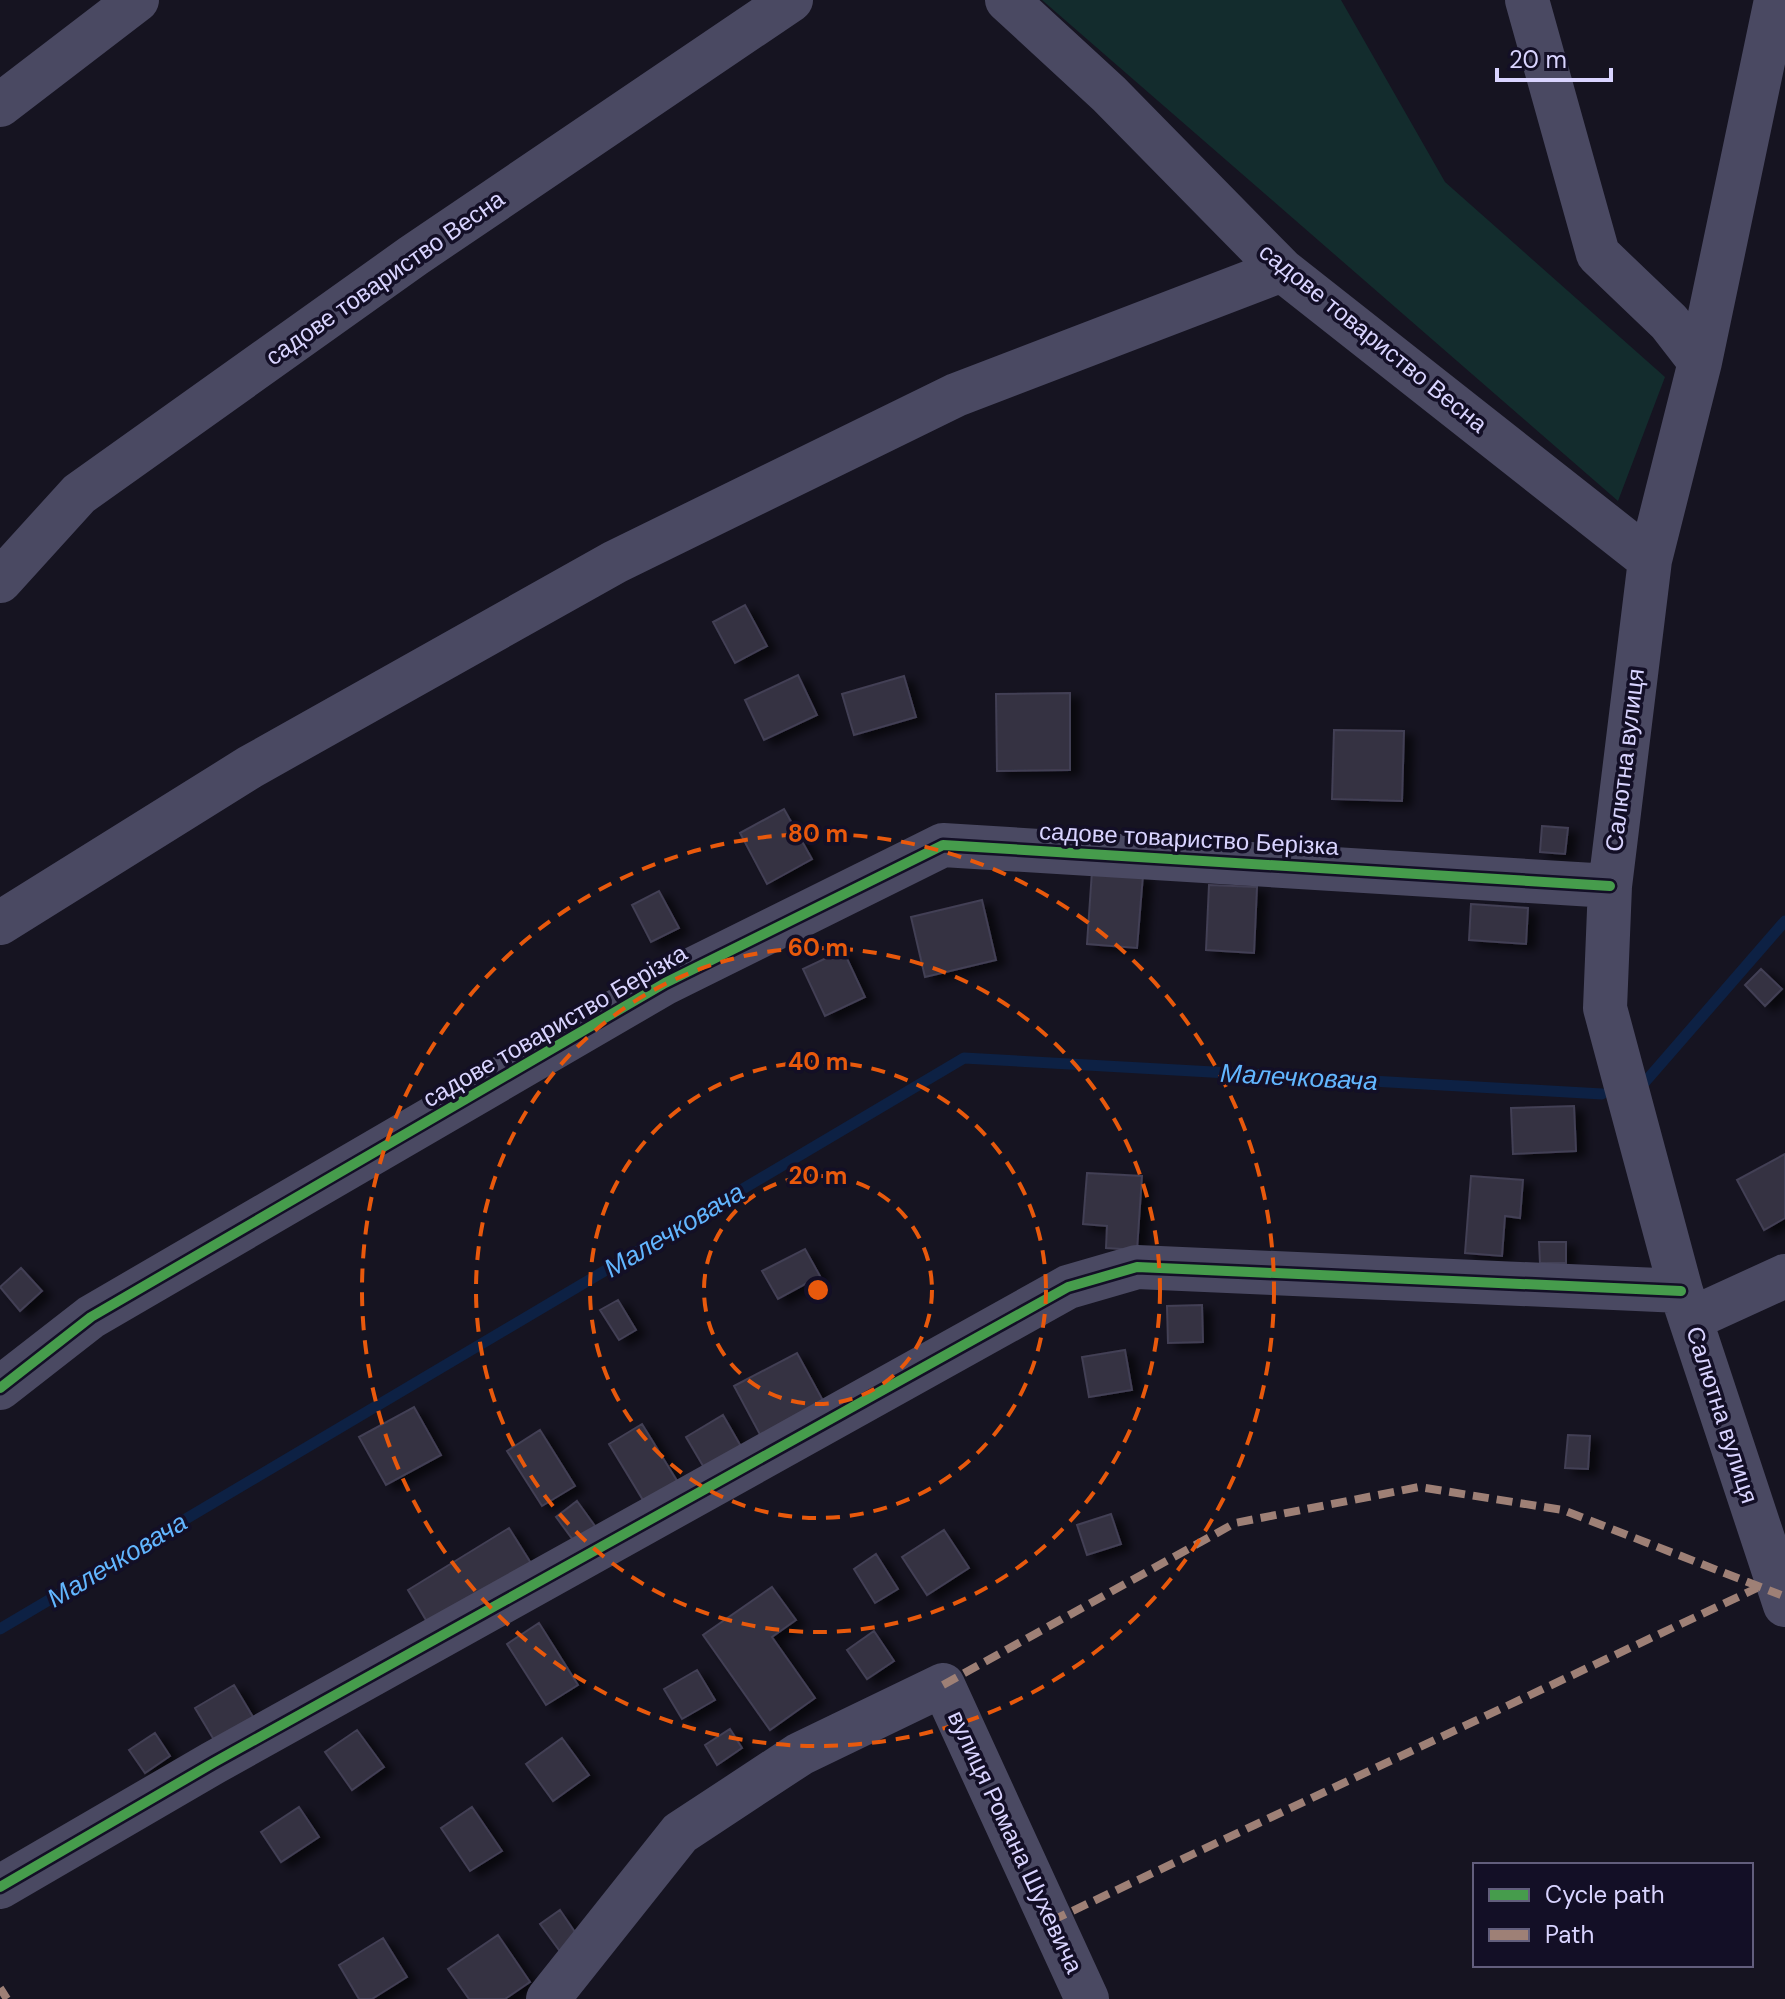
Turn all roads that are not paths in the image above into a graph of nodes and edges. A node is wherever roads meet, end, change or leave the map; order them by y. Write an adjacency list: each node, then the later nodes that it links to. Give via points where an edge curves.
1 (137, 0): 6 (street)
2 (791, 0): 10 (street, садове товариство Весна, via 413,256 79,494)
3 (1007, 0): 7 (street, садове товариство Весна, via 1109,94)
4 (1527, 0): 8 (street, via 1598,254 1669,322)
5 (1776, 0): 8 (street, Салютна вулиця)
6 (0, 105)
7 (1282, 270): 9 (street, садове товариство Весна); 12 (street, via 956,395 615,562 250,767)
8 (1700, 362): 9 (street, Салютна вулиця)
9 (1650, 560): 11 (street, Салютна вулиця)
10 (0, 581)
11 (1610, 886): 14 (street, Салютна вулиця, via 1605,1008); 15 (street, садове товариство Берізка, via 943,845 651,991 91,1317)
12 (0, 923)
13 (1785, 1276): 14 (street)
14 (1686, 1305): 16 (street, Салютна вулиця); 17 (street, via 1137,1267 1068,1287)
15 (0, 1388)
16 (1785, 1605)
17 (0, 1887)
18 (548, 1999): 19 (street, вулиця Романа Шухевича, via 680,1833 800,1754 943,1685)
19 (1087, 1999)

